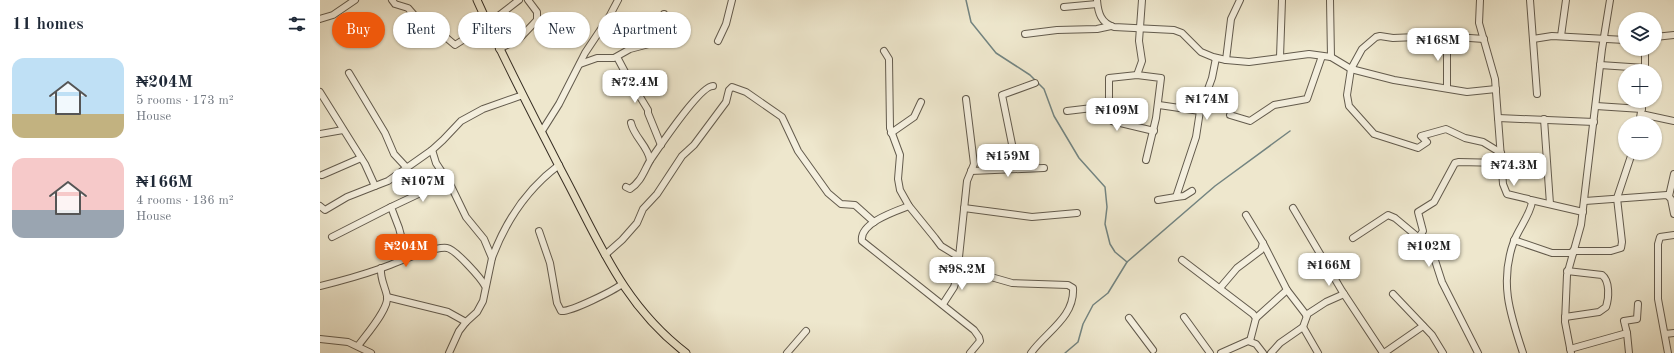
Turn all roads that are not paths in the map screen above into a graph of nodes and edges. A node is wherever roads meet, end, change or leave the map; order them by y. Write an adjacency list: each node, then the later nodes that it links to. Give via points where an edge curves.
1 (355, 0): 22 (street, via 334,15)
2 (392, 0): 18 (street, via 395,4)
3 (409, 0): 18 (street)
4 (477, 0): 20 (main road)
5 (519, 0): 21 (street)
6 (528, 0): 25 (street, via 537,12 537,20)
7 (618, 0): 46 (street)
8 (732, 0): 35 (street, via 726,24)
9 (1142, 0): 24 (street)
10 (1240, 0): 45 (street, via 1231,19)
11 (1282, 0): 42 (street)
12 (1330, 0): 43 (street)
13 (1480, 0): 32 (street, via 1478,23)
14 (1530, 0): 34 (street)
15 (1566, 0): 29 (street)
16 (1610, 0): 31 (street)
17 (1097, 2): 19 (street); 23 (street, via 1103,22)
18 (405, 6): 36 (street, via 455,45)
19 (1064, 7)
20 (482, 12)
21 (504, 12)
22 (320, 19)
23 (1110, 26): 24 (street); 26 (street)
24 (1141, 28): 44 (street, via 1174,30 1182,33 1201,52); 51 (street, via 1139,41 1142,61)
25 (526, 32)
26 (1025, 34)
27 (1674, 34): 30 (street)
28 (1447, 36): 32 (street); 49 (street, via 1376,37 1362,49); 54 (street)
29 (1561, 36): 31 (street); 34 (street)
30 (1662, 37)
31 (1604, 38): 33 (street); 47 (street)
32 (1484, 39): 55 (street, via 1494,69)
33 (1618, 39)
34 (1532, 40): 57 (street)
35 (718, 41)
36 (458, 44)
37 (499, 48): 58 (main road)
38 (630, 48): 41 (street)
39 (884, 52): 78 (street, via 889,59)
40 (1322, 56): 42 (street, via 1303,54); 43 (street); 68 (street, via 1307,99 1274,105 1250,121)
41 (617, 57): 46 (street, via 597,58); 80 (street, via 648,110)
42 (1280, 57): 45 (street, via 1249,62)
43 (1331, 57): 49 (street)
44 (1216, 58): 45 (street); 66 (street)
45 (1226, 60)
46 (580, 64): 76 (street)
47 (1600, 65): 48 (street); 63 (street)
48 (1618, 67)
49 (1351, 69): 54 (street, via 1394,80); 82 (street, via 1348,103 1374,134 1418,148 1427,142 1421,136 1446,129 1465,138 1483,142)
50 (349, 73): 89 (street, via 394,154)
51 (1137, 75): 61 (street, via 1161,78); 62 (street, via 1109,78)
52 (1035, 84): 91 (street, via 1002,95)
53 (713, 86): 80 (street, via 699,95)
54 (1447, 88): 55 (street, via 1467,92)
55 (1496, 89): 70 (street)
56 (320, 92): 75 (street)
57 (1537, 94)
58 (523, 95): 76 (main road); 81 (street, via 465,118)
59 (966, 99): 92 (street, via 974,164)
60 (921, 102): 78 (street, via 914,117)
61 (1158, 105): 66 (street); 77 (street)
62 (1109, 106): 65 (street); 77 (street, via 1109,118 1112,121)
63 (1596, 106): 67 (street); 73 (street)
64 (1642, 108): 67 (street)
65 (1068, 111)
66 (1200, 111): 100 (street, via 1196,137)
67 (1641, 112): 69 (street); 72 (street)
68 (1230, 115)
69 (1640, 116)
70 (1498, 118): 71 (street); 82 (street)
71 (1544, 119): 73 (street); 106 (street)
72 (1674, 121)
73 (1594, 122): 104 (street)
74 (631, 123): 84 (street)
75 (343, 130): 79 (street); 83 (street)
76 (542, 131): 88 (main road)
77 (1154, 131): 85 (street)
78 (891, 133): 108 (street, via 900,155 900,190)
79 (320, 134)
80 (661, 145): 84 (street)
81 (432, 150): 89 (street); 95 (street, via 436,163)
82 (1501, 153): 87 (street)
83 (361, 158): 94 (street); 96 (street)
84 (650, 160): 97 (street, via 641,179 630,189)
85 (1146, 160)
86 (1630, 160): 101 (street)
87 (1502, 163): 103 (street, via 1505,191); 119 (street, via 1455,163 1434,202 1418,212 1422,231)
88 (559, 165): 125 (main road); 128 (street, via 544,176 514,211 501,234)
89 (407, 168): 96 (street, via 388,181)
90 (1044, 168): 91 (street)
91 (1017, 169): 92 (street)
92 (971, 171): 110 (street, via 967,181)
93 (1674, 174): 99 (street)
94 (322, 175)
95 (448, 180): 109 (street); 128 (street, via 466,217 488,246)
96 (375, 186): 107 (street, via 325,210)
97 (626, 187)
98 (1192, 191): 100 (street)
99 (1669, 196): 101 (street); 105 (street)
100 (1176, 197): 102 (street)
101 (1617, 198): 104 (street); 124 (street, via 1621,248 1610,251)
102 (1158, 200)
103 (1531, 200): 106 (street); 122 (street, via 1532,204)
104 (1585, 201): 112 (street)
105 (1673, 202): 114 (street)
106 (1550, 204): 112 (street)
107 (320, 206)
108 (909, 206): 116 (street); 126 (street, via 941,246)
109 (391, 207): 120 (street); 127 (street)
110 (964, 208): 113 (street, via 1032,217); 126 (street)
111 (1293, 208): 138 (street)
112 (1583, 212): 124 (street, via 1580,234)
113 (1077, 213)
114 (1674, 214)
115 (1246, 215): 123 (street)
116 (874, 222): 125 (street, via 854,204 841,204 828,193 798,151 782,117 746,92 732,87 726,102 694,145 682,156 657,194 645,206 637,223); 141 (street, via 863,235 862,241)
117 (539, 231): 133 (street, via 548,256 561,311)
118 (1674, 235): 154 (street, via 1660,237 1658,244 1658,299)
119 (1419, 237): 121 (street, via 1388,215); 173 (street, via 1434,253 1442,282)
120 (332, 238)
121 (1353, 238)
122 (1514, 240): 124 (street, via 1552,253); 174 (street, via 1507,264 1506,293)
123 (1263, 243): 136 (street, via 1261,250 1237,268); 137 (street)
124 (1573, 252): 132 (street)
125 (605, 255): 133 (main road)
126 (959, 257): 130 (street)
127 (407, 258): 131 (street); 135 (street, via 448,248)
128 (492, 258): 135 (street)
129 (1182, 260): 136 (street)
130 (960, 267): 141 (street, via 954,287); 165 (street, via 1012,283 1071,286 1073,301 1067,313)
131 (381, 268): 134 (street); 140 (street)
132 (1567, 271): 145 (street); 145 (street, via 1602,274 1607,281 1608,299 1606,307 1599,312)
133 (622, 284): 162 (main road, via 653,325)
134 (320, 286)
135 (485, 286): 148 (street, via 483,301 477,312)
136 (1220, 288): 147 (street)
137 (1287, 290): 143 (street); 147 (street)
138 (1344, 294): 143 (street); 171 (street)
139 (1393, 294): 149 (street)
140 (387, 297): 148 (street, via 448,312); 157 (street, via 378,318)
141 (943, 304): 164 (street, via 979,337 979,343)
142 (1638, 304): 152 (street, via 1637,319 1624,321)
143 (1306, 315): 150 (street)
144 (1184, 317): 166 (street)
145 (1565, 317): 158 (street)
146 (1129, 318): 159 (street)
147 (1256, 318): 156 (street)
148 (466, 322): 161 (street)
149 (1423, 326): 171 (street); 172 (street)
150 (1303, 327): 169 (street, via 1280,343); 170 (street)
151 (806, 331): 163 (street)
152 (1627, 333): 158 (street); 175 (street)
153 (1674, 333): 154 (street)
154 (1666, 334): 176 (street)
155 (320, 338): 157 (street)
156 (1250, 341): 167 (street); 168 (street)
157 (358, 346): 160 (street)
158 (1570, 351)
159 (1152, 352)
160 (371, 353)
161 (449, 353)
162 (686, 353)
163 (787, 353)
164 (970, 353)
165 (1031, 353)
166 (1210, 353)
167 (1221, 353)
168 (1263, 353)
169 (1271, 353)
170 (1318, 353)
171 (1383, 353)
172 (1443, 353)
173 (1478, 353)
174 (1523, 353)
175 (1629, 353)
176 (1668, 353)

